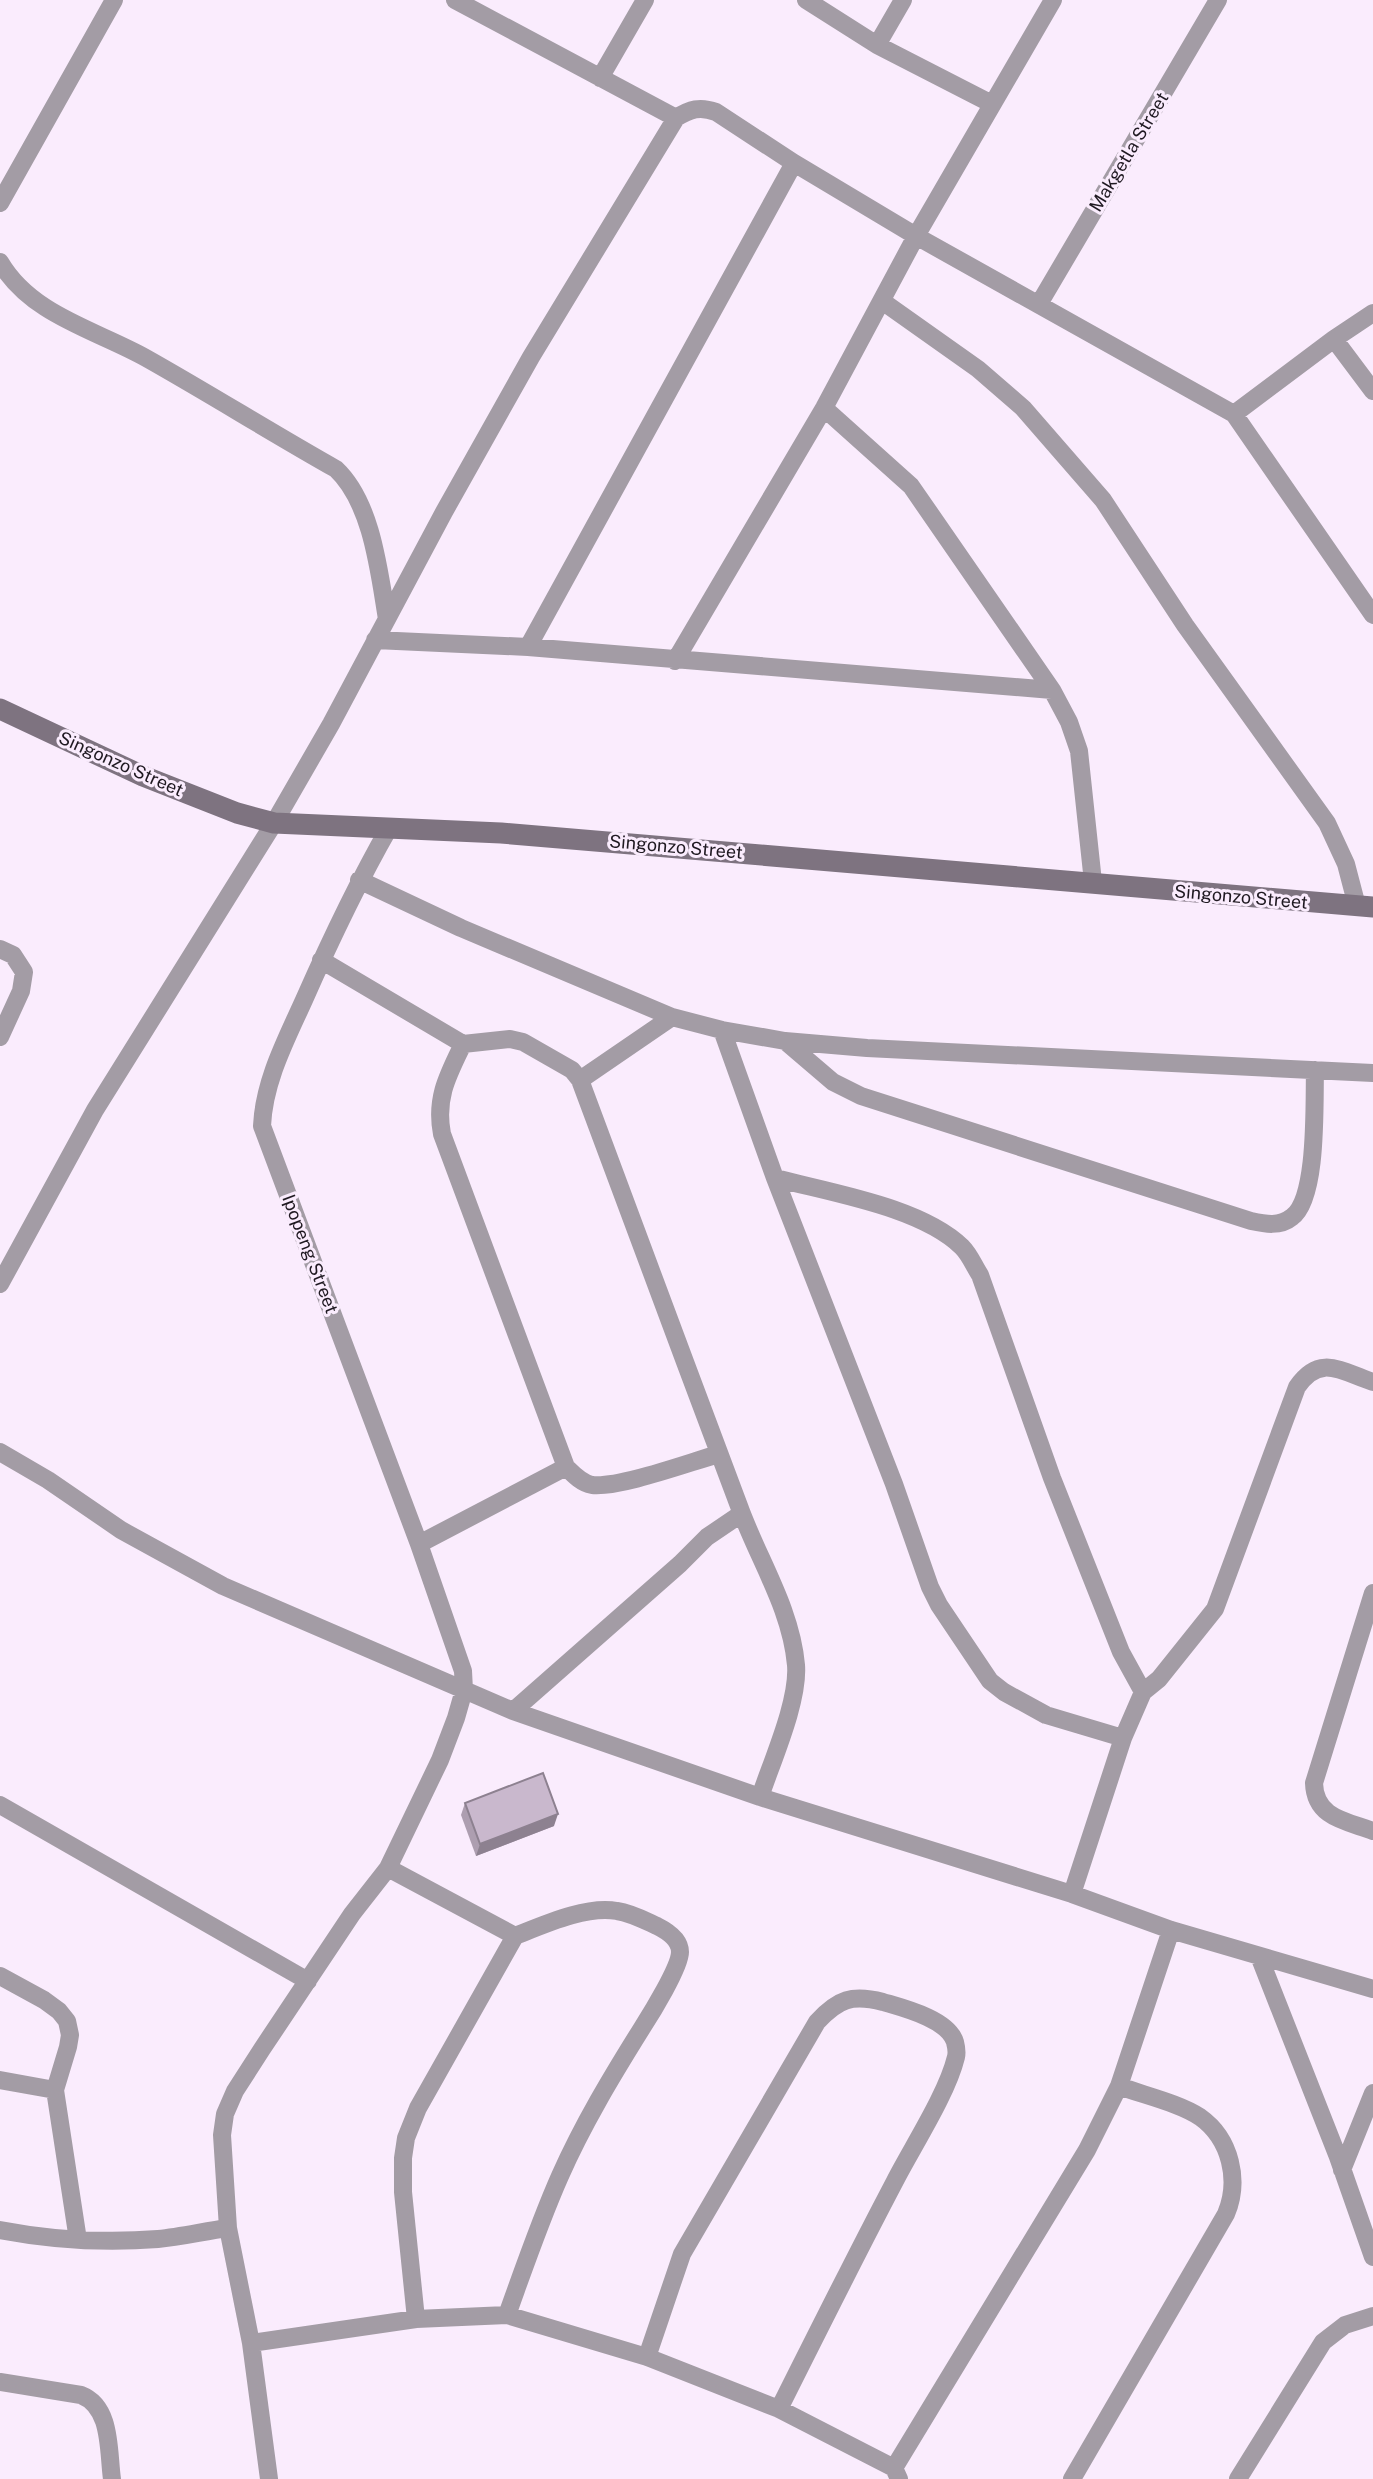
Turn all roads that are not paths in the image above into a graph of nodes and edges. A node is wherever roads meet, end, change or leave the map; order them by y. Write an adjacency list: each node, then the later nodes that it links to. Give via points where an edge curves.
1 (114, 0): 13 (street)
2 (645, 0): 9 (street)
3 (806, 0): 8 (street)
4 (902, 0): 8 (street)
5 (1053, 0): 10 (street)
6 (1218, 0): 17 (street, Makgetla Street)
7 (459, 1): 9 (street)
8 (877, 45): 10 (street)
9 (600, 78): 11 (street)
10 (992, 104): 14 (street)
11 (676, 118): 12 (street, via 695,109 716,112); 24 (street, via 531,357)
12 (794, 163): 14 (street); 26 (street)
13 (0, 203)
14 (916, 236): 16 (street); 17 (street)
15 (0, 262): 24 (street, via 25,293 57,315 142,356 348,480 358,496)
16 (882, 301): 21 (street); 34 (street, via 978,369 1023,408 1103,499 1185,625 1326,823)
17 (1039, 304): 22 (street)
18 (1373, 313): 19 (street)
19 (1334, 339): 20 (street); 22 (street)
20 (1373, 391)
21 (824, 408): 27 (street); 28 (street, via 911,486)
22 (1234, 414): 23 (street)
23 (1373, 615)
24 (387, 619): 25 (street)
25 (375, 640): 26 (street); 30 (street)
26 (528, 647): 27 (street)
27 (675, 661): 28 (street)
28 (1052, 690): 33 (street, via 1079,751)
29 (0, 709): 30 (street, Singonzo Street, via 143,776)
30 (274, 823): 31 (street, Singonzo Street); 46 (street, via 95,1110)
31 (389, 828): 32 (street, Ipopeng Street); 33 (street, Singonzo Street, via 501,833)
32 (359, 880): 36 (street, Ipopeng Street); 37 (street)
33 (1093, 883): 34 (street, Singonzo Street)
34 (1365, 907)
35 (0, 949): 39 (street, via 13,955 24,972 24,982)
36 (321, 960): 41 (street); 52 (street, Ipopeng Street, via 273,1072 262,1126)
37 (672, 1017): 38 (street); 44 (street)
38 (722, 1030): 40 (street); 45 (street)
39 (0, 1037)
40 (785, 1041): 42 (street); 42 (street, via 833,1082 861,1096 1272,1225 1292,1218 1307,1192)
41 (463, 1044): 44 (street, via 523,1042 572,1070); 50 (street, via 441,1094 438,1115 442,1134)
42 (1315, 1070): 43 (street)
43 (1373, 1073)
44 (580, 1080): 49 (street)
45 (775, 1178): 55 (street, via 928,1222 965,1250 980,1275 1052,1478 1121,1652); 57 (street, via 939,1605 990,1681 1004,1692 1046,1715)
46 (0, 1284)
47 (1373, 1382): 55 (street, via 1326,1366 1304,1377 1215,1609 1159,1679)
48 (0, 1452): 54 (street, via 121,1530 223,1586)
49 (719, 1454): 50 (street, via 593,1485); 51 (street)
50 (566, 1466): 52 (street)
51 (741, 1514): 56 (street, via 707,1537); 58 (street, via 780,1600 796,1668 791,1703)
52 (419, 1544): 54 (street, Ipopeng Street, via 463,1671)
53 (1373, 1592): 60 (street, via 1314,1783 1314,1795 1322,1809)
54 (464, 1690): 56 (street); 61 (street, via 440,1760)
55 (1143, 1692): 57 (street)
56 (513, 1711): 58 (street)
57 (1124, 1738): 62 (street)
58 (760, 1797): 62 (street)
59 (0, 1805): 67 (street)
60 (1373, 1831)
61 (388, 1868): 64 (street); 67 (street)
62 (1072, 1894): 63 (street)
63 (1171, 1930): 65 (street); 70 (street)
64 (515, 1936): 78 (street, via 587,1912 615,1910 664,1930 680,1951 561,2174); 80 (street, via 406,2137 403,2192)
65 (1259, 1956): 68 (street); 73 (street)
66 (0, 1976): 71 (street, via 44,2000 67,2021 68,2047)
67 (308, 1981): 74 (street, via 235,2091 225,2114 222,2135)
68 (1373, 1989)
69 (0, 2080): 71 (street)
70 (1119, 2086): 85 (street, via 1087,2150); 88 (street, via 1198,2116 1211,2126 1229,2158 1233,2199)
71 (55, 2090): 76 (street)
72 (1373, 2093): 73 (street)
73 (1342, 2170): 77 (street)
74 (228, 2228): 76 (street, via 160,2239); 81 (street)
75 (0, 2230): 76 (street)
76 (78, 2240)
77 (1373, 2258)
78 (507, 2315): 80 (street); 82 (street)
79 (1373, 2316): 89 (street, via 1345,2325 1323,2342)
80 (416, 2319): 81 (street)
81 (251, 2343): 87 (street)
82 (647, 2357): 84 (street); 84 (street, via 682,2254 827,2010 850,1998 866,1998 937,2021 955,2040 957,2055 943,2090)
83 (0, 2382): 86 (street, via 89,2398 105,2424)
84 (779, 2409): 85 (street)
85 (896, 2473)
86 (112, 2479)
87 (269, 2479)
88 (1072, 2479)
89 (1238, 2479)

